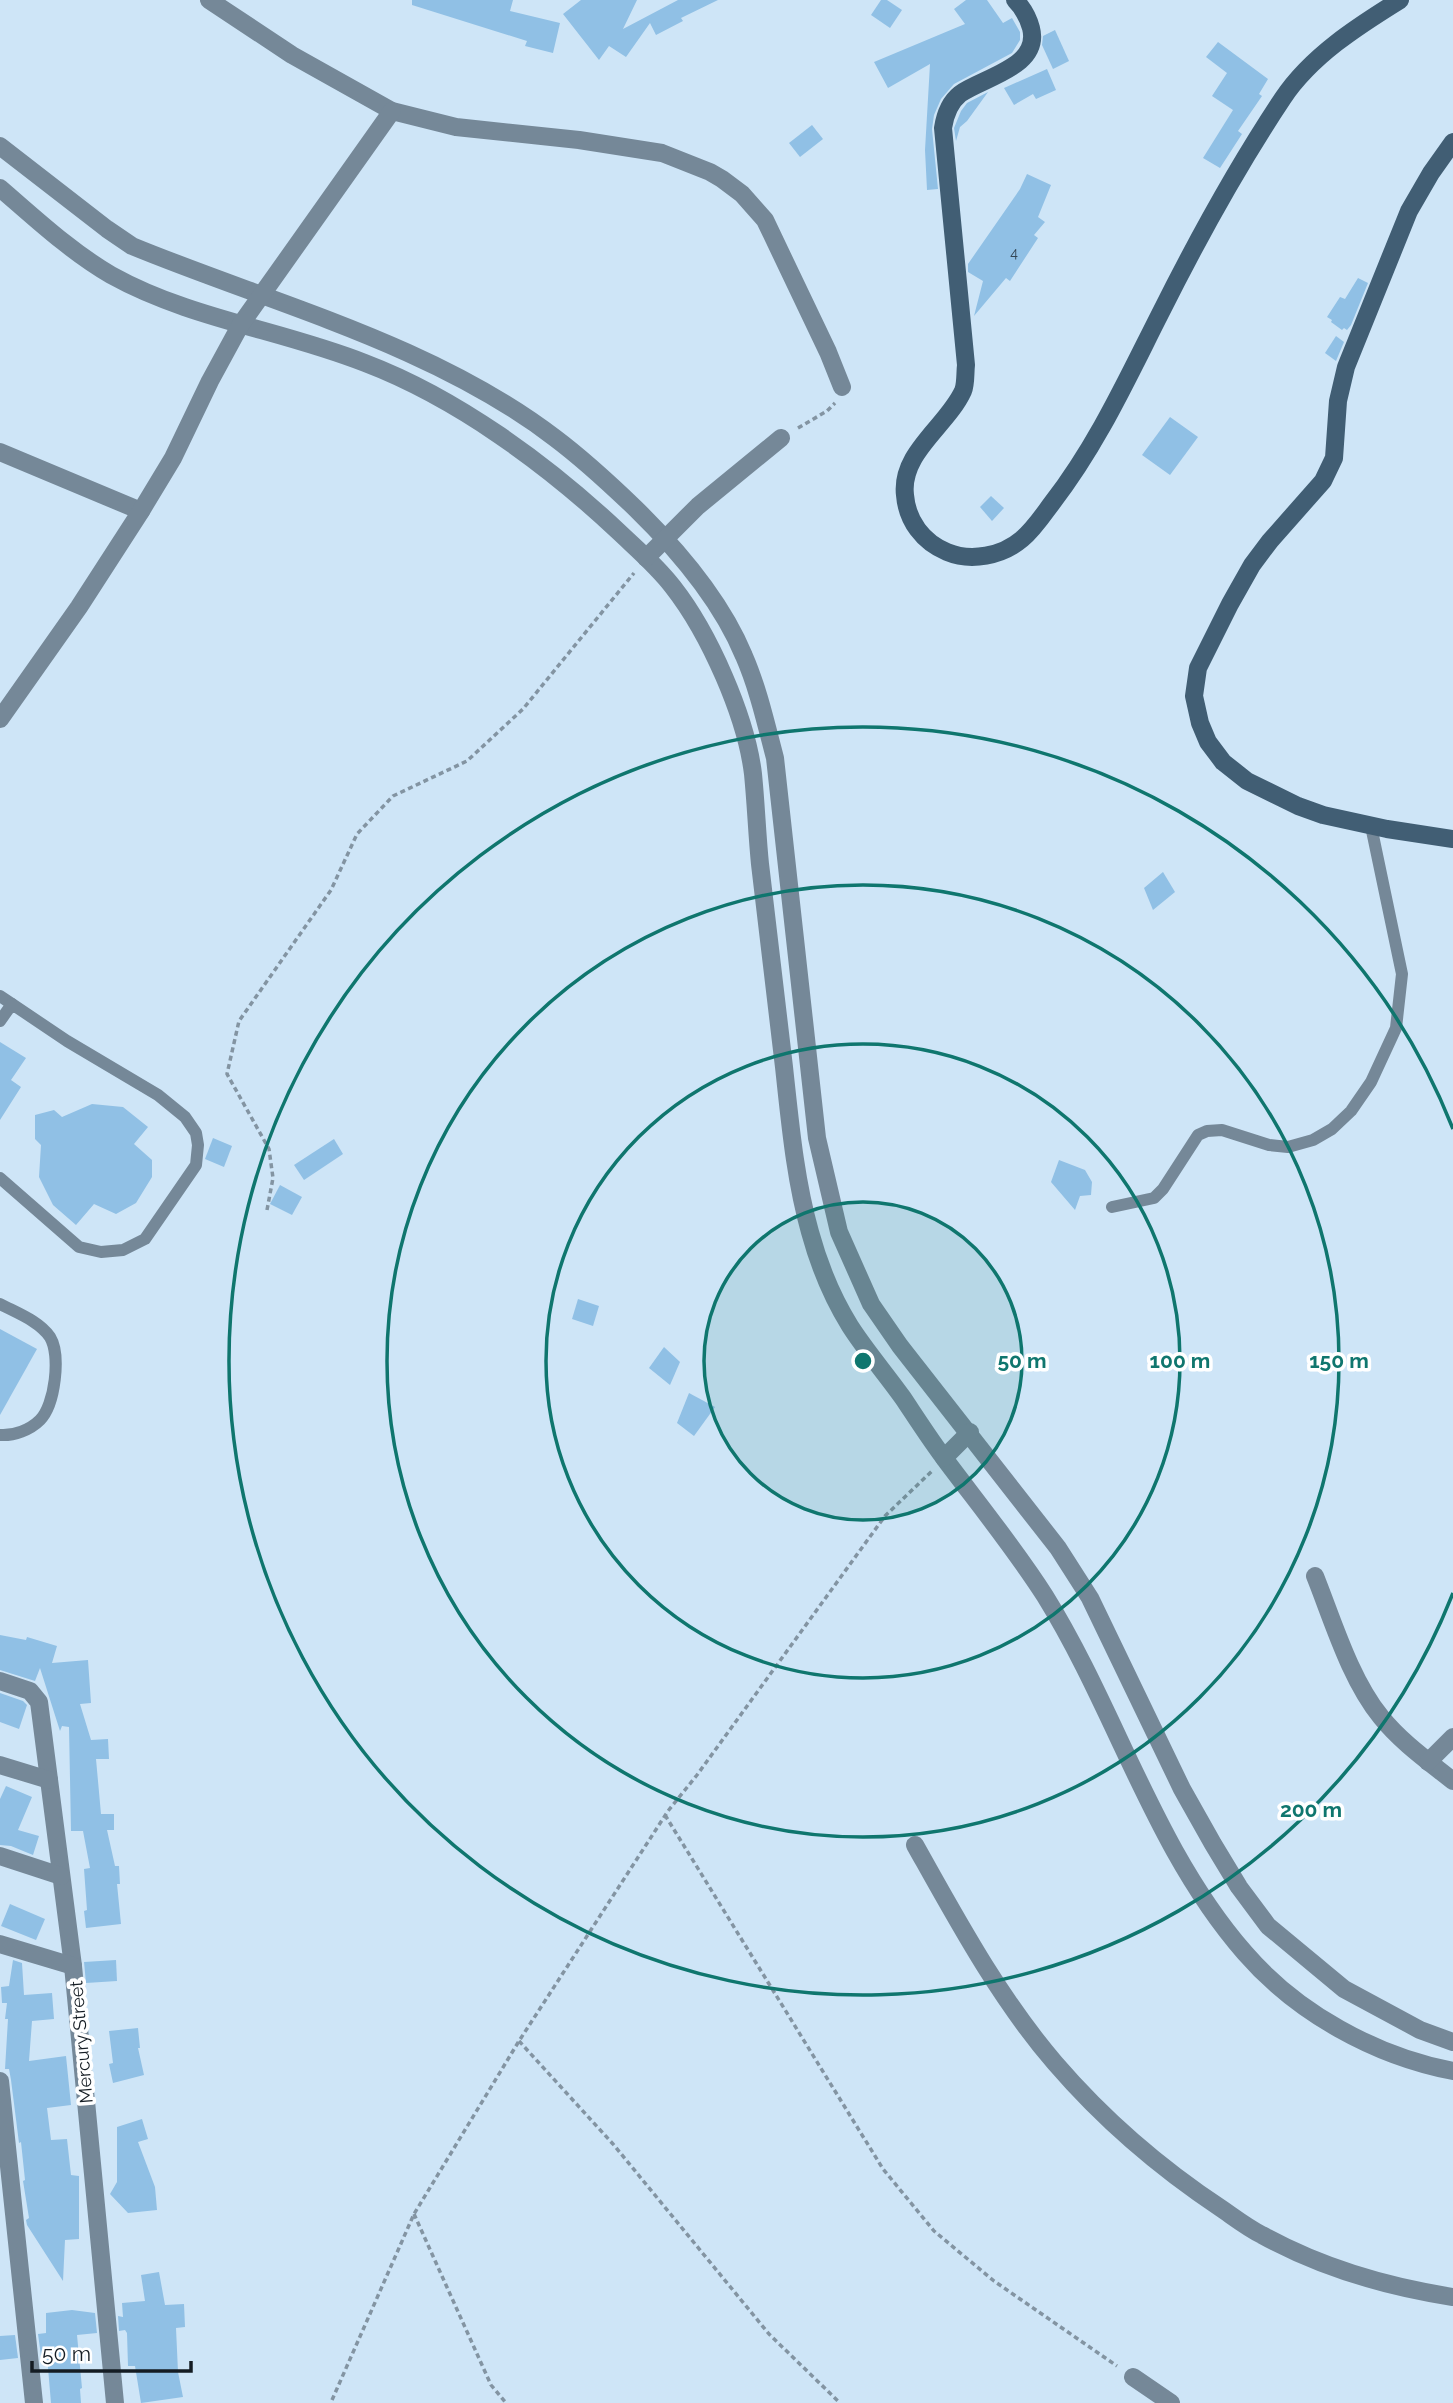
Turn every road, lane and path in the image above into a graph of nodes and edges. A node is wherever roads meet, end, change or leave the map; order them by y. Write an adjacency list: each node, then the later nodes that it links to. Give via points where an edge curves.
1 (209, 0): 4 (street, via 292,55)
2 (1015, 0): 3 (main road, via 1031,30 1028,54 958,95 943,128 966,365 964,389 918,452 904,491 910,519 928,540 953,554 970,556 1000,553 1022,539 1069,481 1109,416 1229,182 1285,95 1316,60)
3 (1400, 0)
4 (392, 111): 8 (street); 10 (street, via 456,127 633,147 662,153 716,175 765,220)
5 (1453, 142): 17 (main road, via 1409,211 1346,367 1334,458 1324,481 1252,565 1211,639 1195,687 1200,723 1209,742 1223,762 1247,781 1298,806)
6 (0, 146): 8 (street, via 132,246)
7 (0, 188): 9 (street, via 77,254 116,278 181,306)
8 (262, 296): 9 (street); 14 (street, via 428,362 494,398 555,437)
9 (241, 324): 13 (street); 15 (street, via 366,363 437,396 582,497)
10 (842, 387): 11 (path, via 827,411)
11 (781, 438): 14 (street)
12 (0, 452): 13 (street)
13 (141, 512): 16 (street)
14 (666, 538): 15 (street); 19 (street, via 721,611 744,656 775,758)
15 (646, 558): 20 (street, via 673,586 701,629 741,722 752,769); 28 (path, via 523,709 467,761 393,796 357,834 331,890 239,1021 227,1074 269,1149 273,1178)
16 (0, 719)
17 (1371, 826): 18 (main road); 27 (lane, via 1402,974 1396,1028 1365,1092 1332,1129 1288,1147 1222,1130 1198,1135 1154,1198)
18 (1453, 839)
19 (786, 841): 20 (street); 24 (street)
20 (758, 848): 25 (street)
21 (0, 996): 22 (lane)
22 (12, 1004): 23 (lane); 26 (lane, via 158,1095 185,1117 198,1145 195,1165 145,1239 123,1250 79,1247)
23 (0, 1021)
24 (817, 1138): 25 (street); 30 (street, via 839,1232 871,1304)
25 (793, 1143): 32 (street, via 808,1225 834,1298 852,1331)
26 (0, 1178)
27 (1112, 1207)
28 (267, 1210)
29 (0, 1304): 31 (lane, via 39,1325 48,1335 56,1371 42,1419 20,1432)
30 (970, 1432): 32 (street); 47 (street, via 1090,1598 1182,1789 1239,1887 1268,1926 1344,1989 1420,2030)
31 (0, 1435)
32 (944, 1458): 40 (path, via 885,1516); 48 (street, via 1048,1600 1159,1822 1213,1914 1249,1958 1290,1996 1350,2034 1422,2065)
33 (1315, 1576): 36 (street, via 1368,1697 1401,1739)
34 (0, 1681): 38 (street, Mercury Street, via 36,1697)
35 (1453, 1737): 36 (street)
36 (1428, 1762): 39 (street)
37 (0, 1765): 38 (street)
38 (49, 1780): 43 (street, Mercury Street)
39 (1453, 1781)
40 (665, 1815): 46 (path); 52 (path, via 883,2169 934,2231 994,2281)
41 (915, 1845): 51 (street, via 1017,2013 1054,2063 1125,2137 1262,2235 1334,2267)
42 (0, 1856): 43 (street)
43 (61, 1876): 45 (street, Mercury Street)
44 (0, 1944): 45 (street)
45 (73, 1966): 55 (street, Mercury Street)
46 (519, 2041): 50 (path); 57 (path, via 612,2144 769,2334)
47 (1453, 2042)
48 (1453, 2071)
49 (0, 2081): 54 (street)
50 (414, 2214): 53 (path); 56 (path, via 491,2385)
51 (1453, 2297)
52 (1133, 2377): 58 (street)
53 (332, 2400)
54 (34, 2403)
55 (115, 2403)
56 (506, 2403)
57 (840, 2403)
58 (1171, 2403)

